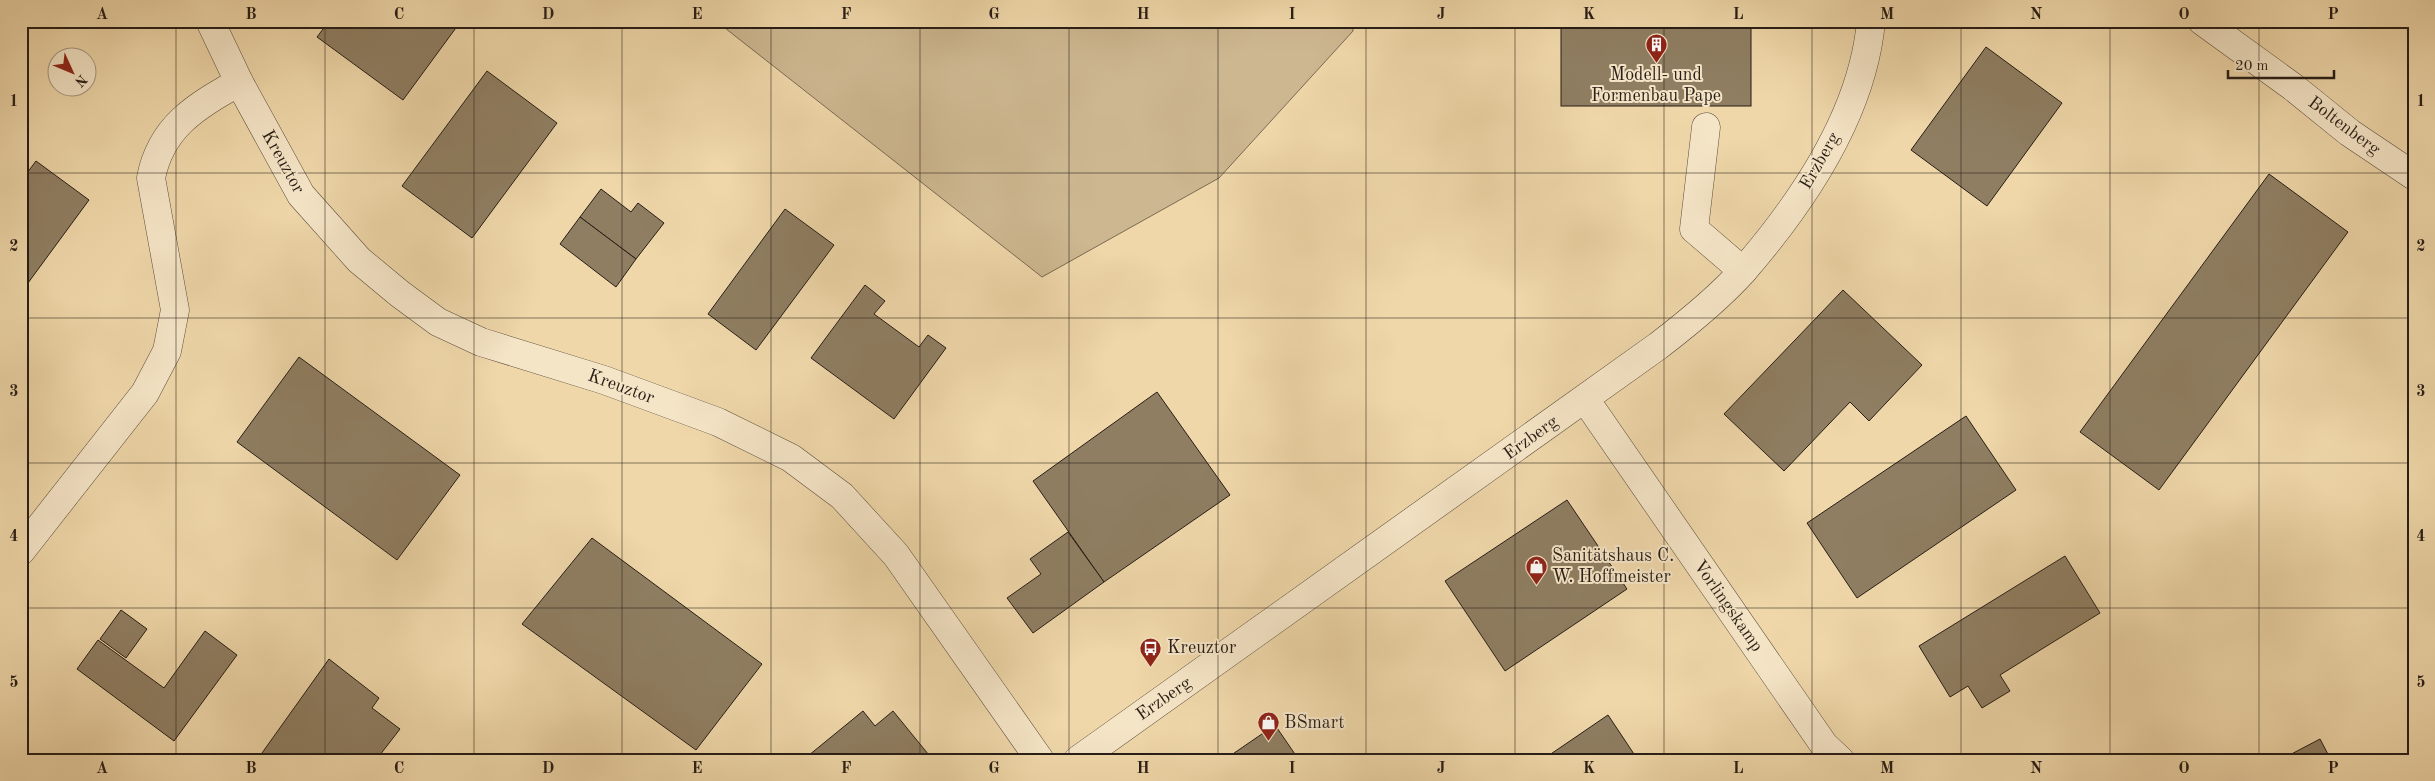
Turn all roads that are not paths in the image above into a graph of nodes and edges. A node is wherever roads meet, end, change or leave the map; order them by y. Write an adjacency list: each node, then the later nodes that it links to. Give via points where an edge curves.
1 (210, 21): 5 (street, Kreuztor)
2 (1871, 21): 8 (street, Erzberg, via 1860,74 1829,150)
3 (2202, 21): 4 (street, Boltenberg)
4 (2234, 30): 7 (street, Boltenberg, via 2293,87 2350,134)
5 (239, 82): 10 (street, via 194,108 165,140 155,158 151,178 175,310 167,352 145,393); 11 (street, Kreuztor, via 301,195 359,260 438,322 481,342 604,380 718,422 791,458 842,496 896,555)
6 (1706, 127): 8 (street, via 1694,229)
7 (2414, 176)
8 (1743, 272): 9 (street, Erzberg, via 1708,306 1658,346)
9 (1584, 399): 12 (street, Erzberg); 13 (street, Vorlingskamp, via 1824,745)
10 (21, 551)
11 (1040, 760)
12 (1078, 760)
13 (1840, 760)

